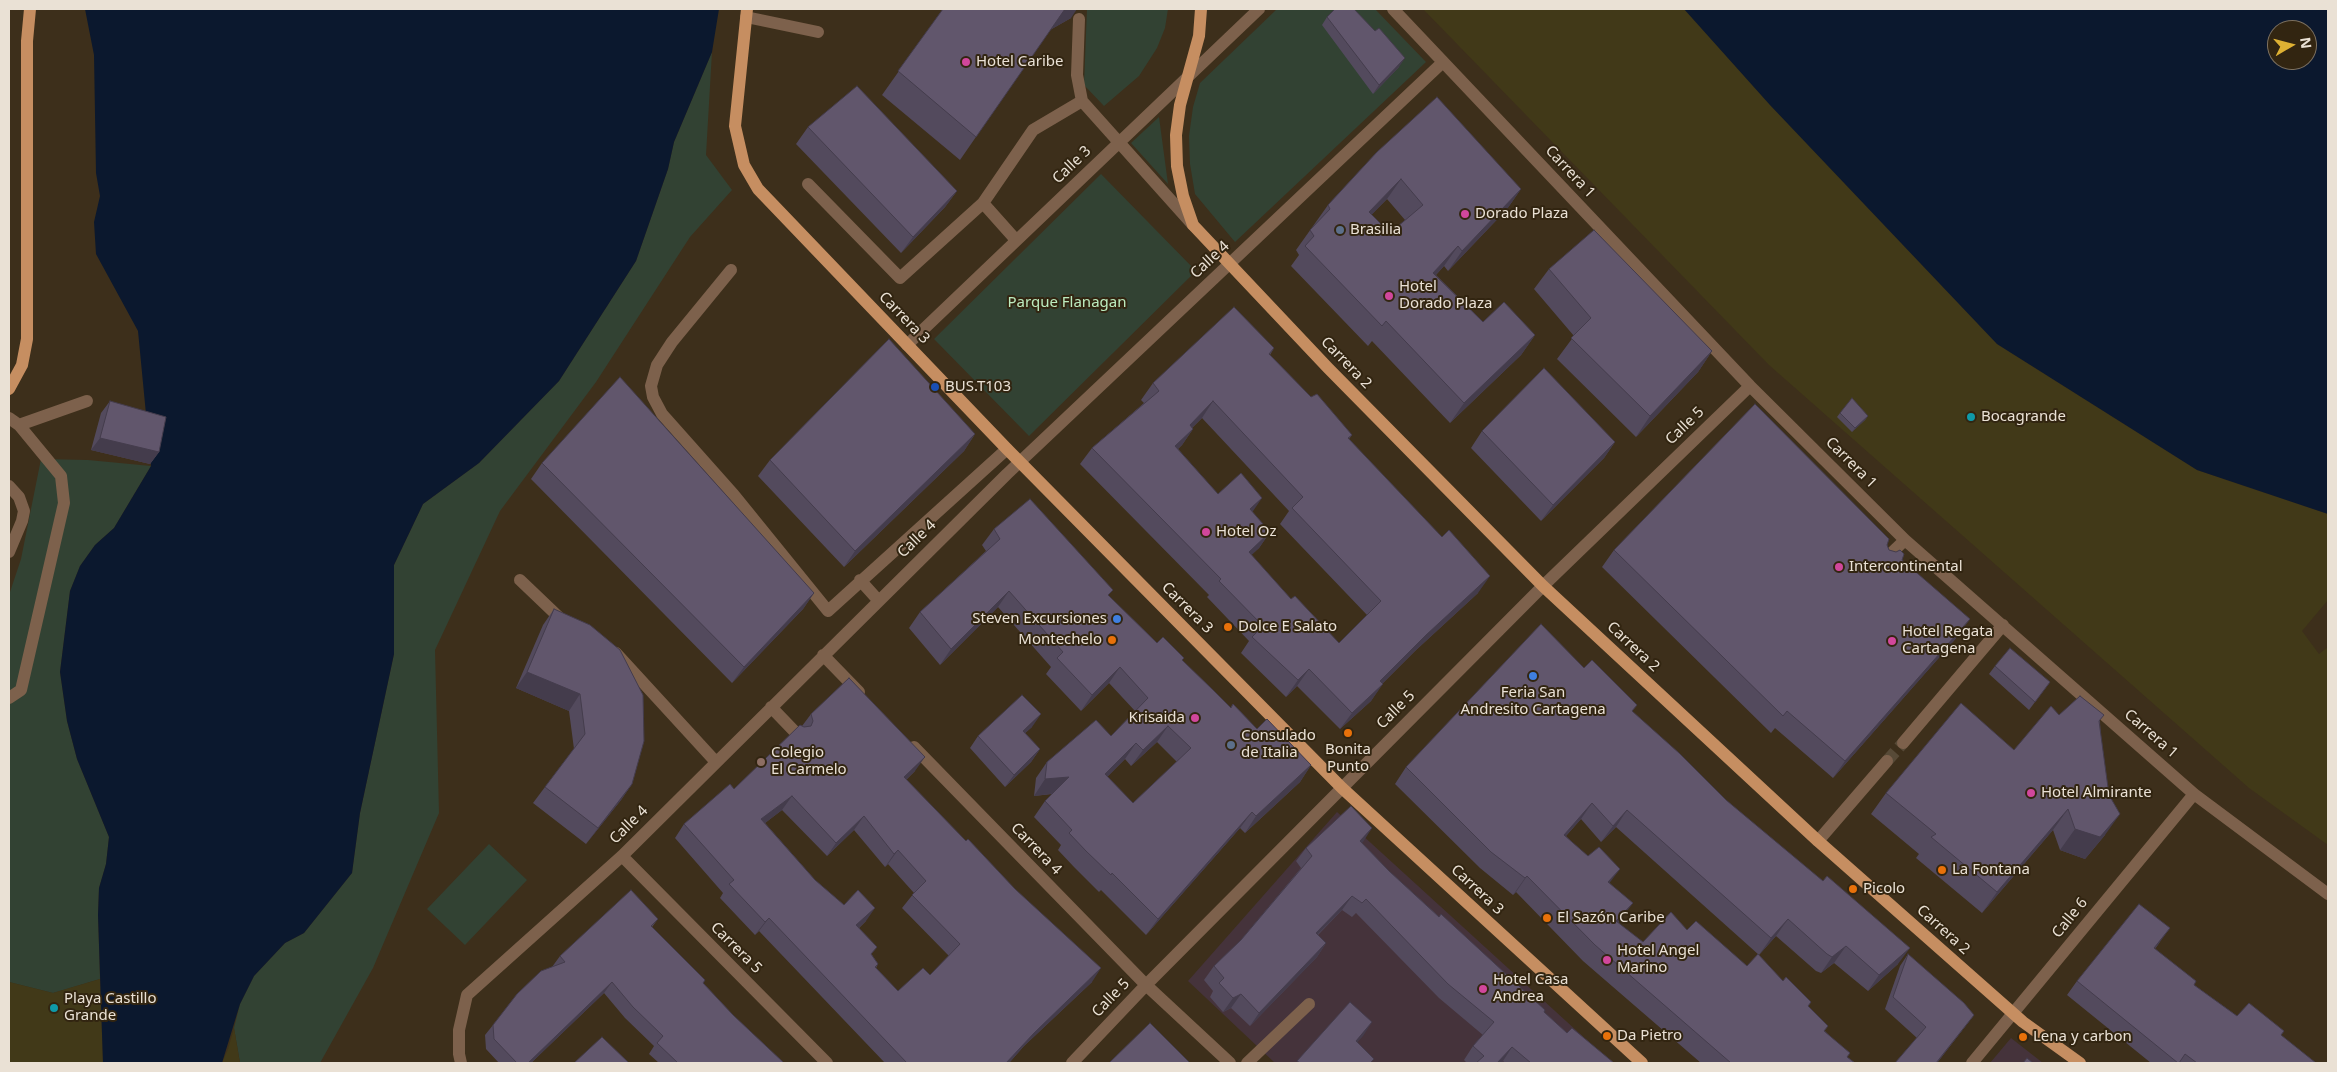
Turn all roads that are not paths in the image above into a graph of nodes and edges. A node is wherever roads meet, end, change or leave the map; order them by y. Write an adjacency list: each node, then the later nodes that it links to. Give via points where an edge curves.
1 (30, 9): 20 (main road, via 27,40 28,338 22,365)
2 (1201, 9): 9 (main road, Carrera 2, via 1199,36)
3 (1259, 9): 9 (street, Calle 3)
4 (1394, 9): 8 (street, Carrera 1)
5 (746, 13): 7 (street); 18 (main road, Carrera 3, via 735,126 744,165 758,189)
6 (1079, 19): 10 (street, via 1077,75)
7 (818, 32)
8 (1443, 62): 16 (street, Calle 4); 19 (street, Carrera 1)
9 (1189, 75): 11 (street, Calle 3); 14 (main road, Carrera 2, via 1176,135 1177,166)
10 (1082, 100): 11 (street, Carrera 2); 13 (street, via 1033,130)
11 (1119, 142): 14 (street, Carrera 2); 15 (street, Calle 3)
12 (808, 184): 13 (street, via 900,278)
13 (983, 203): 15 (street)
14 (1193, 225): 16 (main road, Carrera 2)
15 (1016, 240): 18 (street, Calle 3)
16 (1228, 265): 24 (street, Calle 4); 31 (main road, Carrera 2)
17 (730, 270): 30 (street, via 672,342 657,366 651,386 653,397 662,414 734,495 828,611)
18 (907, 345): 23 (main road, Carrera 3)
19 (1750, 386): 26 (street, Carrera 1); 31 (street, Calle 5)
20 (9, 389)
21 (88, 401): 22 (street)
22 (14, 422): 37 (street, via 61,476 64,503 21,690)
23 (1007, 449): 24 (main road, Carrera 3); 30 (street)
24 (1020, 462): 32 (street, Calle 4); 45 (main road, Carrera 3)
25 (9, 486): 27 (street, via 19,497 24,511)
26 (1904, 540): 28 (street); 33 (street, Carrera 1)
27 (9, 552)
28 (1883, 561)
29 (520, 580): 34 (street)
30 (860, 580): 32 (street)
31 (1543, 586): 45 (street, Calle 5); 47 (main road, Carrera 2)
32 (878, 600): 36 (street, Calle 4)
33 (2003, 625): 42 (street); 46 (street, Carrera 1)
34 (577, 630)
35 (609, 646): 43 (street)
36 (823, 655): 38 (street); 39 (street, Calle 4)
37 (9, 698)
38 (871, 704)
39 (771, 706): 40 (street); 43 (street, Calle 4)
40 (796, 733)
41 (906, 739): 50 (street, Carrera 4)
42 (1903, 743)
43 (715, 761): 48 (street, Calle 4)
44 (1887, 761): 47 (street)
45 (1342, 788): 50 (street, Calle 5); 58 (main road, Carrera 3)
46 (2194, 794): 49 (street, Carrera 1); 52 (street, Calle 6)
47 (1818, 840): 52 (main road, Carrera 2)
48 (622, 856): 53 (street, Calle 4, via 467,995 459,1030); 54 (street, Carrera 5)
49 (2328, 894)
50 (1146, 985): 55 (street, Calle 5); 56 (street, Carrera 4)
51 (1309, 1004): 57 (street)
52 (2013, 1013): 59 (street, Calle 6); 60 (main road, Carrera 2)
53 (461, 1063)
54 (827, 1063)
55 (1072, 1063)
56 (1230, 1063)
57 (1246, 1063)
58 (1642, 1063)
59 (1972, 1063)
60 (2080, 1063)

